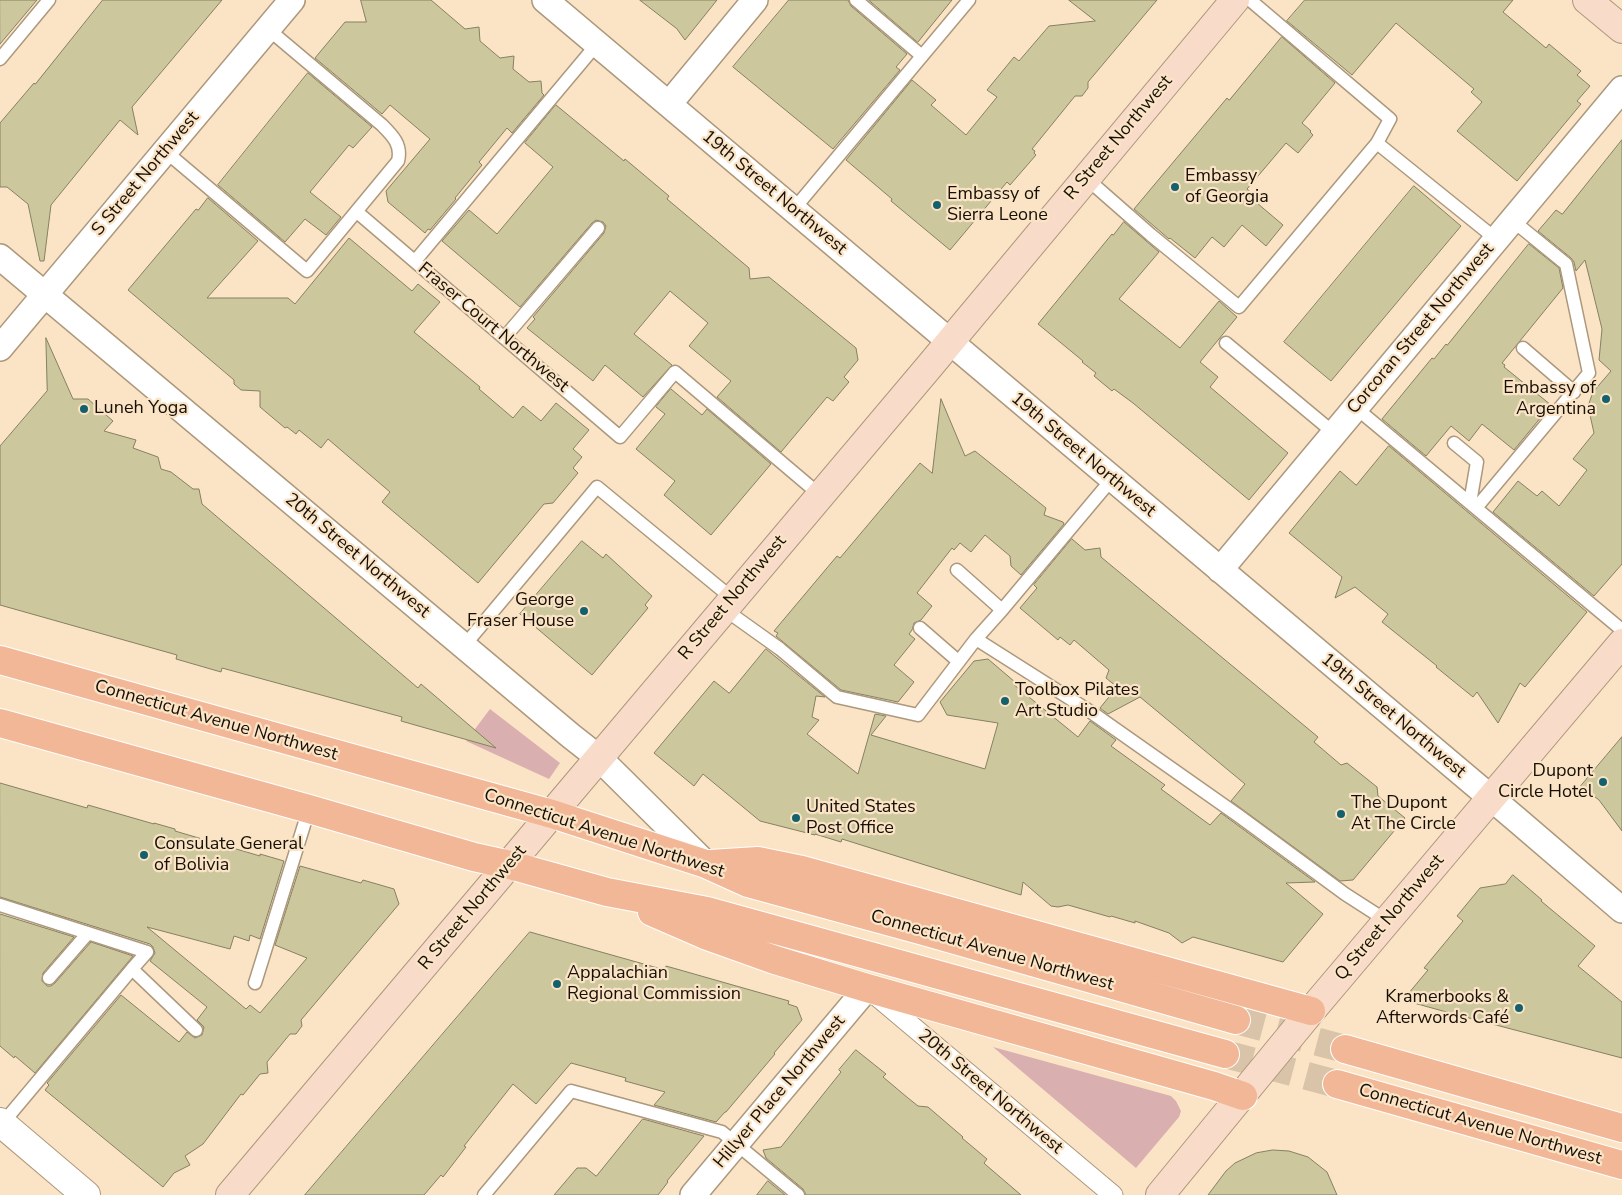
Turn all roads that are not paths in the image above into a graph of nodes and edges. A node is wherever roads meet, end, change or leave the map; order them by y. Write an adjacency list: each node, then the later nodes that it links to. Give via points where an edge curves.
1 (49, 0): 14 (lane)
2 (292, 0): 10 (street, S Street Northwest)
3 (545, 0): 12 (street, 19th Street Northwest)
4 (755, 0): 16 (street)
5 (856, 0): 13 (lane)
6 (1235, 0): 19 (main road, R Street Northwest)
7 (1250, 0): 17 (lane, via 1390,118)
8 (1587, 0): 11 (main road)
9 (963, 2): 13 (lane)
10 (268, 29): 18 (street, S Street Northwest); 21 (lane, via 382,125 398,144 398,161)
11 (1622, 29)
12 (597, 44): 16 (street, 19th Street Northwest); 26 (lane)
13 (922, 56): 20 (lane)
14 (0, 59)
15 (1622, 89): 22 (street, Corcoran Street Northwest)
16 (669, 104): 20 (street, 19th Street Northwest)
17 (1377, 143): 19 (lane, via 1239,307); 24 (lane)
18 (165, 151): 21 (lane, via 307,272); 27 (street, S Street Northwest)
19 (1086, 178): 29 (main road, R Street Northwest)
20 (794, 210): 29 (street, 19th Street Northwest)
21 (357, 212): 26 (lane, Fraser Court Northwest)
22 (1512, 220): 24 (street, Corcoran Street Northwest); 33 (lane, via 1566,264 1588,373)
23 (598, 228): 28 (lane)
24 (1496, 239): 34 (street, Corcoran Street Northwest)
25 (0, 257): 27 (street, 20th Street Northwest)
26 (415, 262): 28 (lane, Fraser Court Northwest)
27 (45, 294): 31 (street, S Street Northwest); 48 (street, 20th Street Northwest)
28 (504, 338): 38 (lane, Fraser Court Northwest, via 620,437 674,372)
29 (950, 341): 37 (street, 19th Street Northwest); 38 (main road, R Street Northwest)
30 (1226, 343): 35 (lane)
31 (0, 348)
32 (1523, 348): 33 (lane)
33 (1574, 392): 39 (lane)
34 (1356, 408): 35 (street, Corcoran Street Northwest); 39 (lane)
35 (1334, 433): 41 (street, Corcoran Street Northwest)
36 (1454, 443): 39 (lane, via 1477,462)
37 (1112, 479): 41 (street, 19th Street Northwest); 43 (lane)
38 (820, 495): 42 (main road, R Street Northwest)
39 (1473, 505): 45 (lane)
40 (957, 570): 43 (lane)
41 (1220, 570): 53 (street, 19th Street Northwest)
42 (729, 604): 48 (lane, via 598,487); 50 (lane, via 837,697 918,714); 52 (main road, R Street Northwest)
43 (1002, 610): 46 (lane)
44 (920, 628): 50 (lane)
45 (1622, 630)
46 (976, 639): 50 (lane); 61 (lane, via 1090,712)
47 (1622, 642): 53 (main road, Q Street Northwest)
48 (464, 646): 52 (street, 20th Street Northwest)
49 (0, 660): 55 (main road, Connecticut Avenue Northwest)
50 (958, 661)
51 (0, 723): 54 (main road, Connecticut Avenue Northwest)
52 (599, 758): 55 (main road, R Street Northwest); 56 (street, 20th Street Northwest)
53 (1492, 798): 60 (street, 19th Street Northwest); 61 (main road, Q Street Northwest)
54 (309, 809): 57 (main road, Connecticut Avenue Northwest); 65 (lane)
55 (552, 814): 56 (main road, Connecticut Avenue Northwest); 57 (main road, R Street Northwest)
56 (706, 864): 67 (main road, via 758,861 802,870); 68 (main road, Connecticut Avenue Northwest, via 748,883)
57 (510, 865): 58 (main road, Connecticut Avenue Northwest); 79 (main road, R Street Northwest)
58 (607, 892): 66 (main road, via 705,935); 71 (main road, Connecticut Avenue Northwest, via 707,911)
59 (0, 905): 62 (lane)
60 (1622, 910)
61 (1387, 921): 67 (main road, Q Street Northwest)
62 (88, 933): 63 (lane, via 147,952); 64 (lane)
63 (132, 969): 69 (lane); 74 (lane)
64 (49, 978)
65 (255, 984)
66 (867, 988): 73 (main road); 76 (street, Hillyer Place Northwest); 83 (street, 20th Street Northwest)
67 (1311, 1011): 73 (main road, Q Street Northwest)
68 (1236, 1020)
69 (196, 1030)
70 (1345, 1049): 75 (main road, Connecticut Avenue Northwest)
71 (1225, 1054)
72 (1337, 1084): 77 (main road, Connecticut Avenue Northwest)
73 (1243, 1096): 84 (main road, Q Street Northwest)
74 (1, 1123): 78 (street)
75 (1622, 1128)
76 (736, 1144): 80 (lane, via 722,1132 571,1091); 81 (street, Hillyer Place Northwest); 82 (lane)
77 (1622, 1165)
78 (86, 1195)
79 (230, 1195)
80 (484, 1195)
81 (693, 1195)
82 (798, 1195)
83 (1113, 1195)
84 (1160, 1195)

